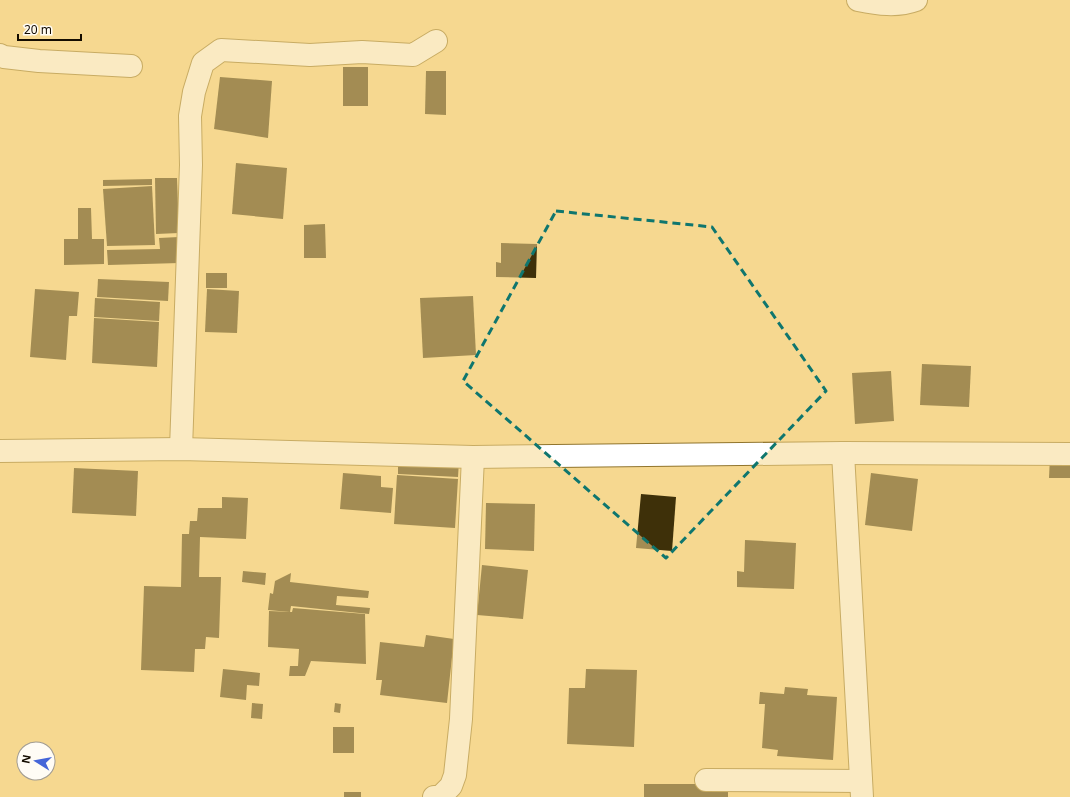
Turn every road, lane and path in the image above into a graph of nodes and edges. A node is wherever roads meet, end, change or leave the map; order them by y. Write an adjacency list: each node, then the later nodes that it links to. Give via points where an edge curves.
1 (858, 0): 2 (street, via 881,5)
2 (916, 0)
3 (436, 40): 6 (street, via 413,55 362,52 310,55 221,50 203,63 190,116 191,164)
4 (0, 55): 5 (street, via 39,61)
5 (131, 66)
6 (182, 449): 7 (street); 10 (street)
7 (0, 451)
8 (843, 453): 9 (street); 10 (street); 12 (street)
9 (1070, 454)
10 (473, 457): 13 (street, via 461,719 455,776 451,786 440,797)
11 (706, 780): 12 (street)
12 (861, 789)
13 (434, 797)

